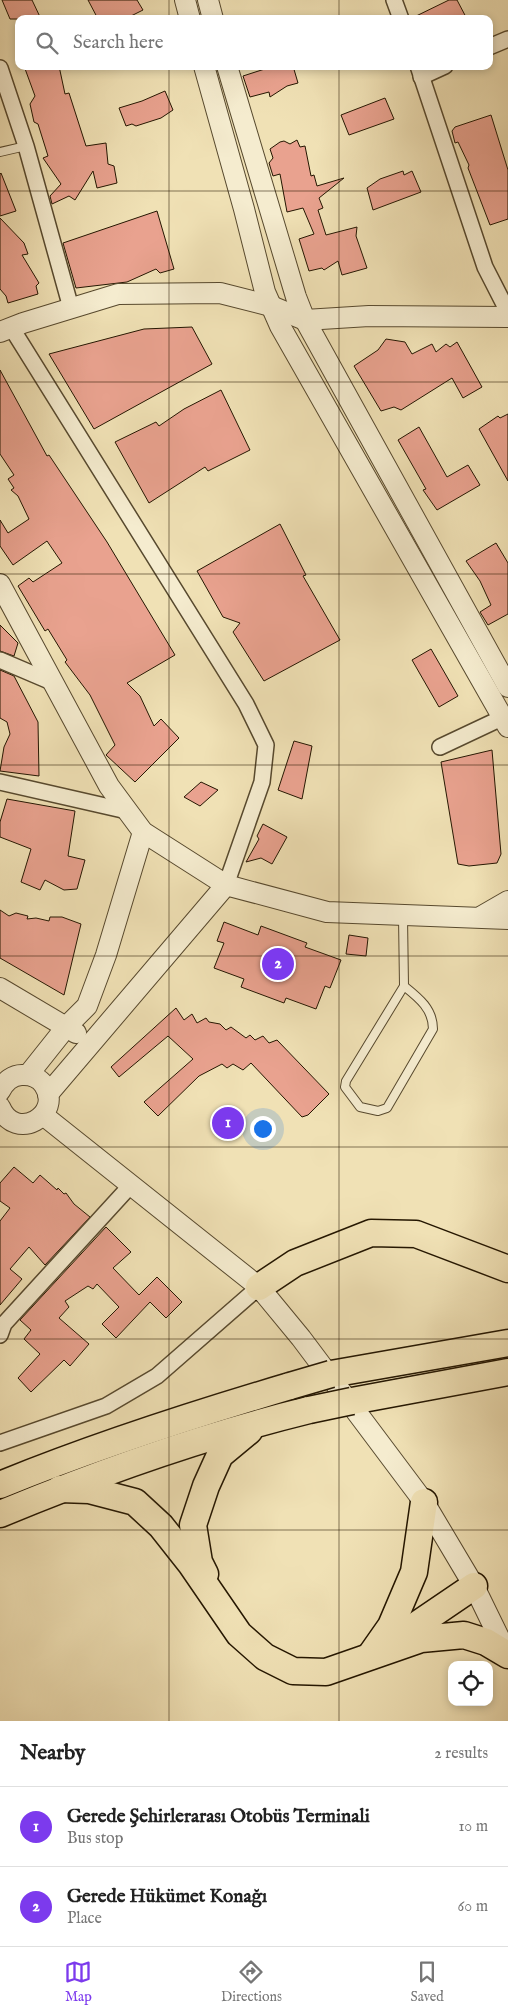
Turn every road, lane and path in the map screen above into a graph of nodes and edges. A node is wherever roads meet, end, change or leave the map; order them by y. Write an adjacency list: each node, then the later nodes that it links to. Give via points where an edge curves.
1 (185, 0): 4 (street)
2 (208, 0): 5 (street)
3 (394, 0): 6 (street)
4 (189, 15)
5 (212, 15)
6 (400, 15)
7 (508, 38): 8 (street)
8 (493, 45)
9 (0, 68): 13 (street)
10 (205, 70): 15 (street)
11 (228, 70): 19 (street)
12 (420, 72): 17 (street, via 485,267)
13 (26, 146): 14 (lane); 16 (street)
14 (0, 152)
15 (271, 306): 16 (street, via 220,292 118,294); 19 (street); 25 (street)
16 (71, 308): 20 (street)
17 (508, 312)
18 (508, 317): 19 (street, via 368,316)
19 (305, 320): 24 (street)
20 (6, 330): 30 (street, via 246,704 266,745 262,782)
21 (0, 584): 23 (street)
22 (0, 660): 23 (street)
23 (54, 683): 28 (street)
24 (508, 687)
25 (506, 720): 26 (street)
26 (440, 747)
27 (0, 782): 28 (street)
28 (126, 811): 29 (street)
29 (143, 832): 30 (street); 37 (street, via 88,1006)
30 (226, 885): 32 (street, via 326,912); 38 (street)
31 (508, 901): 33 (street)
32 (403, 914): 33 (street); 35 (lane)
33 (482, 916): 34 (street)
34 (508, 919)
35 (404, 986): 35 (lane, via 346,1081 345,1087 360,1107 378,1111 387,1108 433,1029 433,1018 424,1003)
36 (0, 988): 37 (street)
37 (67, 1026): 38 (street); 39 (street)
38 (90, 1043): 40 (street)
39 (9, 1079): 40 (street, via 41,1082)
40 (48, 1094): 42 (street)
41 (1, 1112): 42 (street, via 14,1123 22,1124 38,1120)
42 (43, 1115): 43 (street)
43 (131, 1185): 45 (street); 46 (street, via 4,1324)
44 (508, 1269): 45 (highway, via 416,1234 371,1233 295,1263)
45 (259, 1287): 50 (street, via 157,1376 106,1406); 53 (street)
46 (0, 1335)
47 (508, 1343): 51 (highway, bridge, via 331,1374 185,1417 96,1447)
48 (508, 1372): 49 (highway, bridge, via 352,1401)
49 (261, 1422): 52 (highway, via 138,1460); 56 (highway, via 220,1455 193,1525 199,1562)
50 (0, 1443)
51 (0, 1485)
52 (60, 1489): 54 (highway); 56 (highway, via 89,1490 134,1502 160,1526)
53 (424, 1502): 55 (street); 57 (highway, via 414,1572 391,1626)
54 (0, 1514)
55 (474, 1586): 57 (highway); 58 (street)
56 (218, 1602): 57 (highway, via 238,1634 266,1657 293,1671 326,1672)
57 (370, 1656): 58 (highway, via 421,1639 464,1635 486,1642)
58 (508, 1656)

